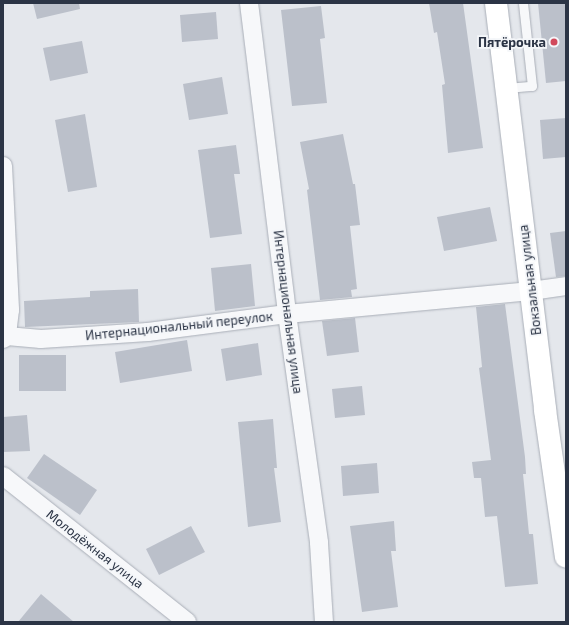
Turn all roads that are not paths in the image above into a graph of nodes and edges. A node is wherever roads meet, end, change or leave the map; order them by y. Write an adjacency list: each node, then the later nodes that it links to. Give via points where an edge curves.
1 (249, 3): 8 (street, Интернациональная улица)
2 (496, 3): 4 (street, Вокзальная улица)
3 (523, 3): 4 (lane, via 532,86)
4 (507, 88): 7 (street, Вокзальная улица)
5 (3, 166): 9 (street, via 10,310)
6 (566, 286): 7 (street, Интернациональный переулок)
7 (531, 291): 8 (street, Интернациональный переулок); 11 (street, Вокзальная улица)
8 (287, 314): 9 (street, Интернациональный переулок, via 148,332 41,339); 13 (street, Интернациональная улица, via 318,536)
9 (5, 338)
10 (3, 476): 12 (street, Молодёжная улица)
11 (566, 557)
12 (187, 622)
13 (324, 622)

